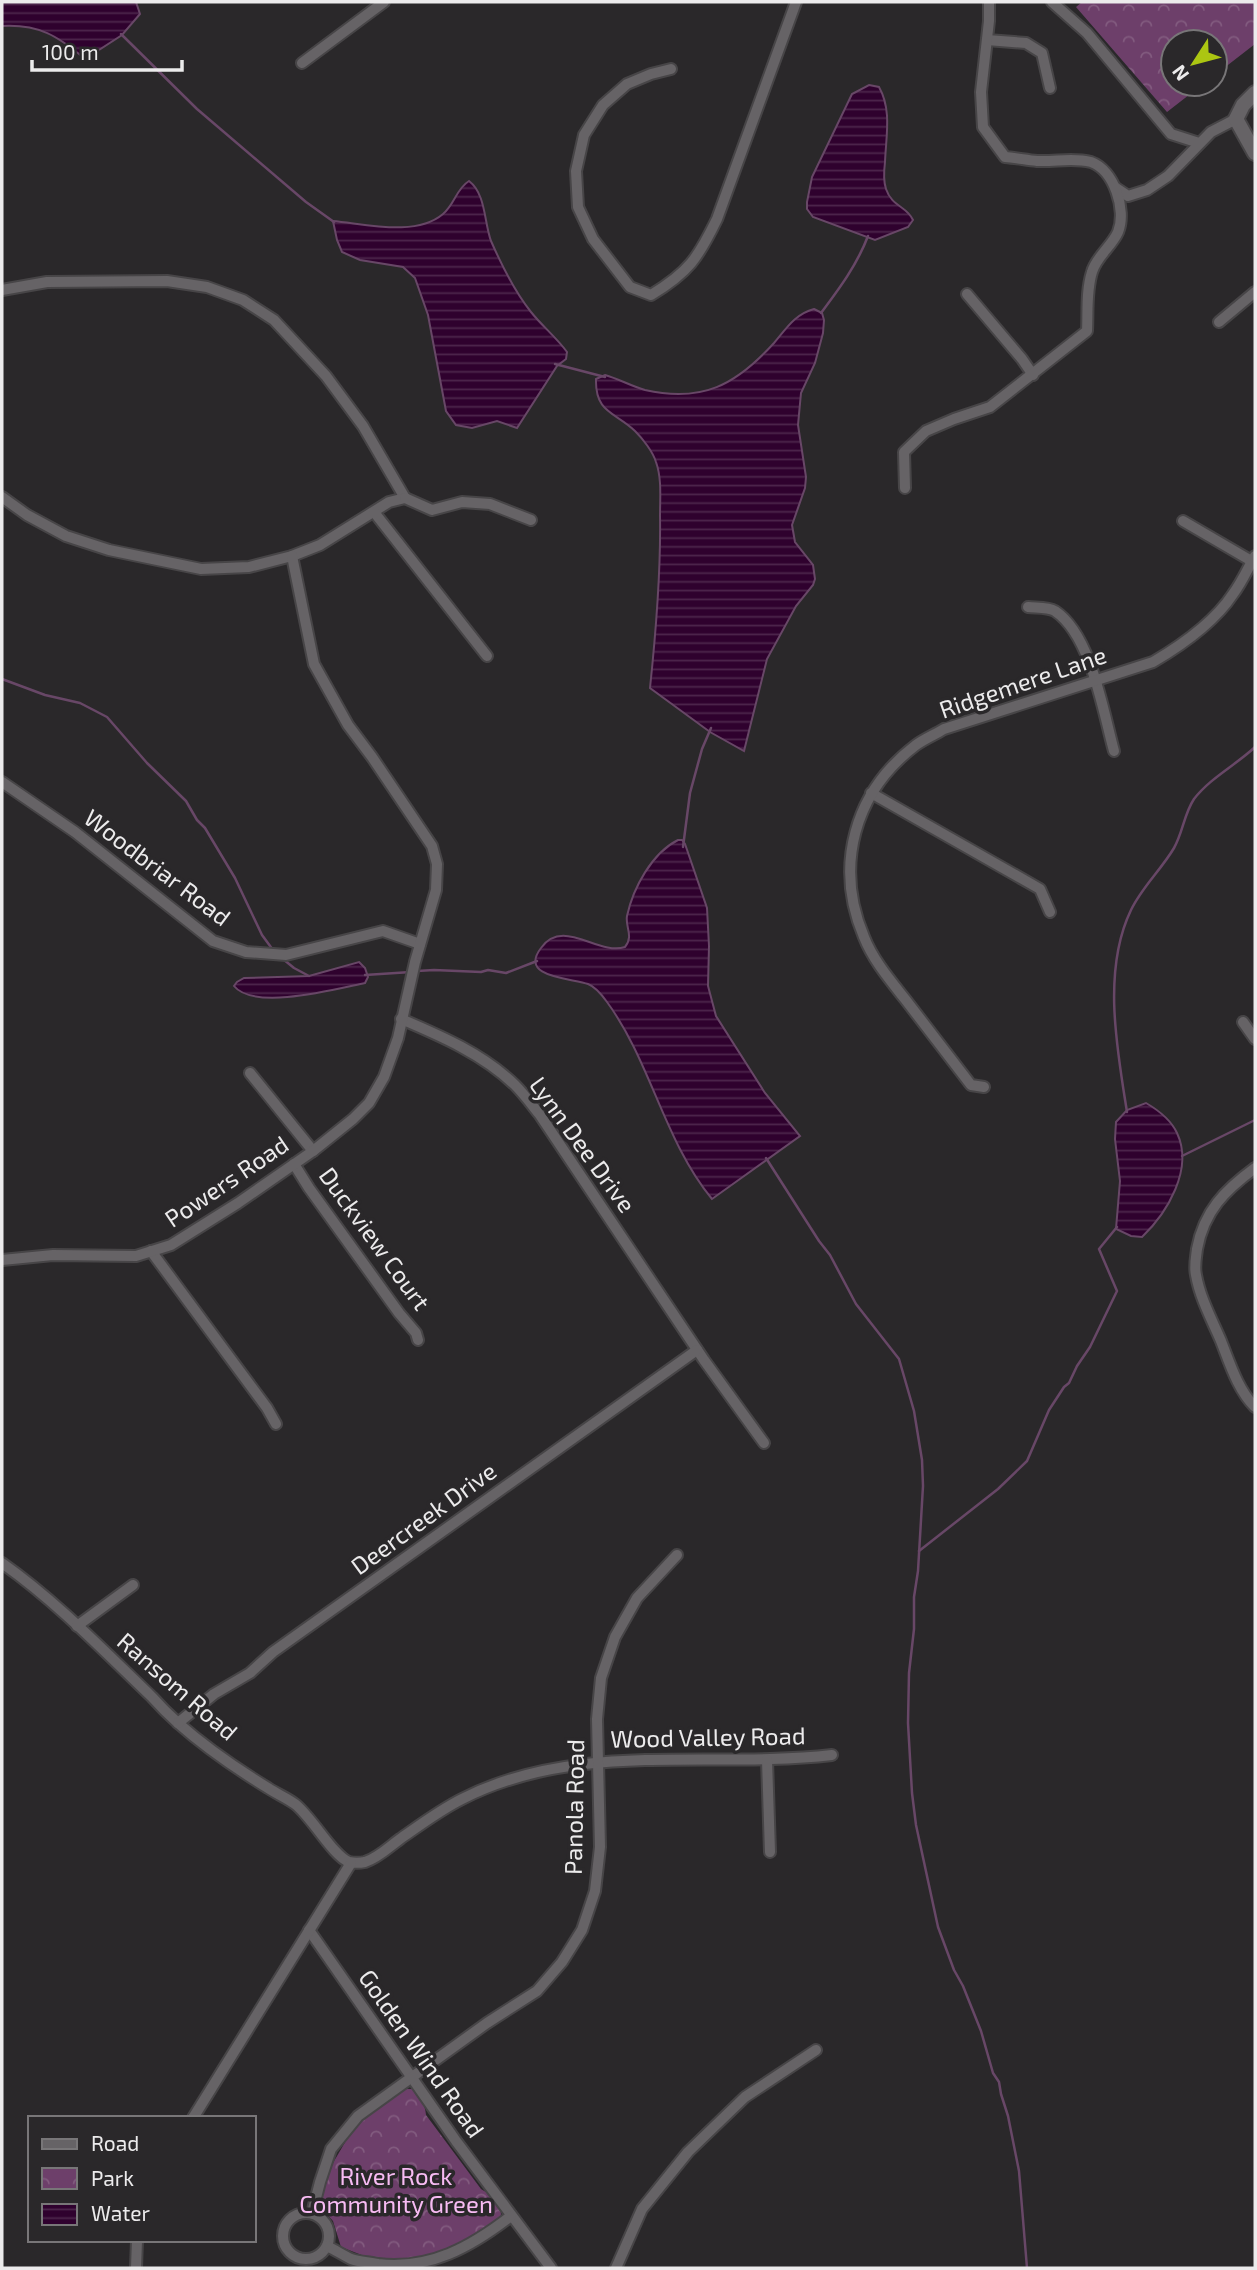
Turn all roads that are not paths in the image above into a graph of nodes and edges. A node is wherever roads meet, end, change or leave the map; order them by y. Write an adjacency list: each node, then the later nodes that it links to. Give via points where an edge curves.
1 (384, 2): 6 (street)
2 (796, 2): 7 (street, via 701,253 677,280 652,295 630,287 593,239 578,207 576,171 584,135 603,105 627,84)
3 (989, 2): 5 (street)
4 (1052, 2): 11 (street, via 1087,33 1171,134)
5 (987, 40): 8 (street, via 1026,43 1042,53); 13 (street, via 981,92 983,127 1005,157 1094,163)
6 (302, 63)
7 (671, 69)
8 (1050, 88)
9 (1255, 93): 10 (street)
10 (1236, 119): 11 (street); 12 (street)
11 (1199, 143): 13 (street, via 1168,176 1147,190 1128,196)
12 (1255, 153)
13 (1116, 188): 18 (street, via 1120,224 1093,269 1087,331)
14 (2, 290): 21 (street, via 47,282 167,281 207,287 243,300 274,320 326,376 363,426)
15 (1255, 292): 17 (street)
16 (967, 294): 18 (street)
17 (1219, 322)
18 (1033, 375): 19 (street, via 990,407 926,431 904,452)
19 (905, 488)
20 (2, 497): 25 (street, via 66,536 154,560 201,569 248,567)
21 (404, 498): 22 (street); 23 (street, via 432,510 462,502 491,504)
22 (374, 512): 25 (street, via 320,545); 28 (street)
23 (531, 520)
24 (1183, 521): 26 (street)
25 (292, 556): 34 (street, via 314,664 348,725 432,846 438,864 436,890)
26 (1254, 560): 29 (street, Ridgemere Lane, via 1232,596 1177,647 1153,662)
27 (1028, 607): 29 (street, via 1053,609 1070,625 1084,645)
28 (487, 656)
29 (1094, 680): 30 (street); 32 (street, Ridgemere Lane, via 944,729 916,745)
30 (1114, 751)
31 (2, 782): 34 (street, Woodbriar Road, via 75,832 213,941 246,953 286,955 383,931)
32 (871, 793): 33 (street, via 1040,889); 39 (street, Ridgemere Lane, via 857,821 851,852 851,893 864,937 882,969 971,1084)
33 (1050, 912)
34 (420, 944): 35 (street)
35 (401, 1019): 40 (street, Powers Road, via 393,1054 369,1103); 46 (street, Lynn Dee Drive, via 488,1062 515,1086 540,1115)
36 (1243, 1022): 37 (street)
37 (1255, 1039)
38 (250, 1073): 40 (street)
39 (984, 1087)
40 (313, 1150): 41 (street, Powers Road)
41 (294, 1164): 43 (street, Powers Road, via 172,1245); 45 (street, Duckview Court)
42 (1255, 1168): 47 (street, via 1208,1214 1195,1268 1242,1392)
43 (151, 1251): 44 (street, Powers Road, via 136,1256); 48 (street)
44 (2, 1260)
45 (418, 1340)
46 (697, 1350): 49 (street, Lynn Dee Drive); 54 (street, Deercreek Drive)
47 (1255, 1407)
48 (276, 1424)
49 (764, 1443)
50 (677, 1555): 57 (street, Panola Road, via 637,1598 615,1637 601,1678)
51 (2, 1563): 53 (street, Ransom Road)
52 (133, 1585): 53 (street)
53 (77, 1626): 54 (street, Ransom Road)
54 (178, 1723): 59 (street, Ransom Road, via 294,1803 344,1860)
55 (832, 1755): 56 (street, Wood Valley Road)
56 (766, 1760): 57 (street, Wood Valley Road); 58 (street)
57 (598, 1762): 59 (street, Wood Valley Road, via 551,1769 488,1787 450,1805 376,1856); 62 (street, Panola Road, via 600,1847 595,1891 582,1930 537,1991)
58 (770, 1852)
59 (355, 1863): 60 (street)
60 (309, 1930): 62 (street, Golden Wind Road); 63 (street)
61 (816, 2050): 70 (street, via 745,2097 688,2152 642,2209)
62 (412, 2076): 64 (street, Panola Road, via 358,2116 331,2149); 65 (street, Golden Wind Road)
63 (194, 2116)
64 (312, 2213): 67 (street, via 327,2226); 67 (street, via 288,2221 285,2246 291,2254 306,2259 316,2257)
65 (511, 2216): 67 (street, via 436,2261 404,2266 353,2260); 69 (street, Golden Wind Road)
66 (137, 2242): 68 (street)
67 (327, 2246)
68 (136, 2268)
69 (551, 2268)
70 (616, 2268)

